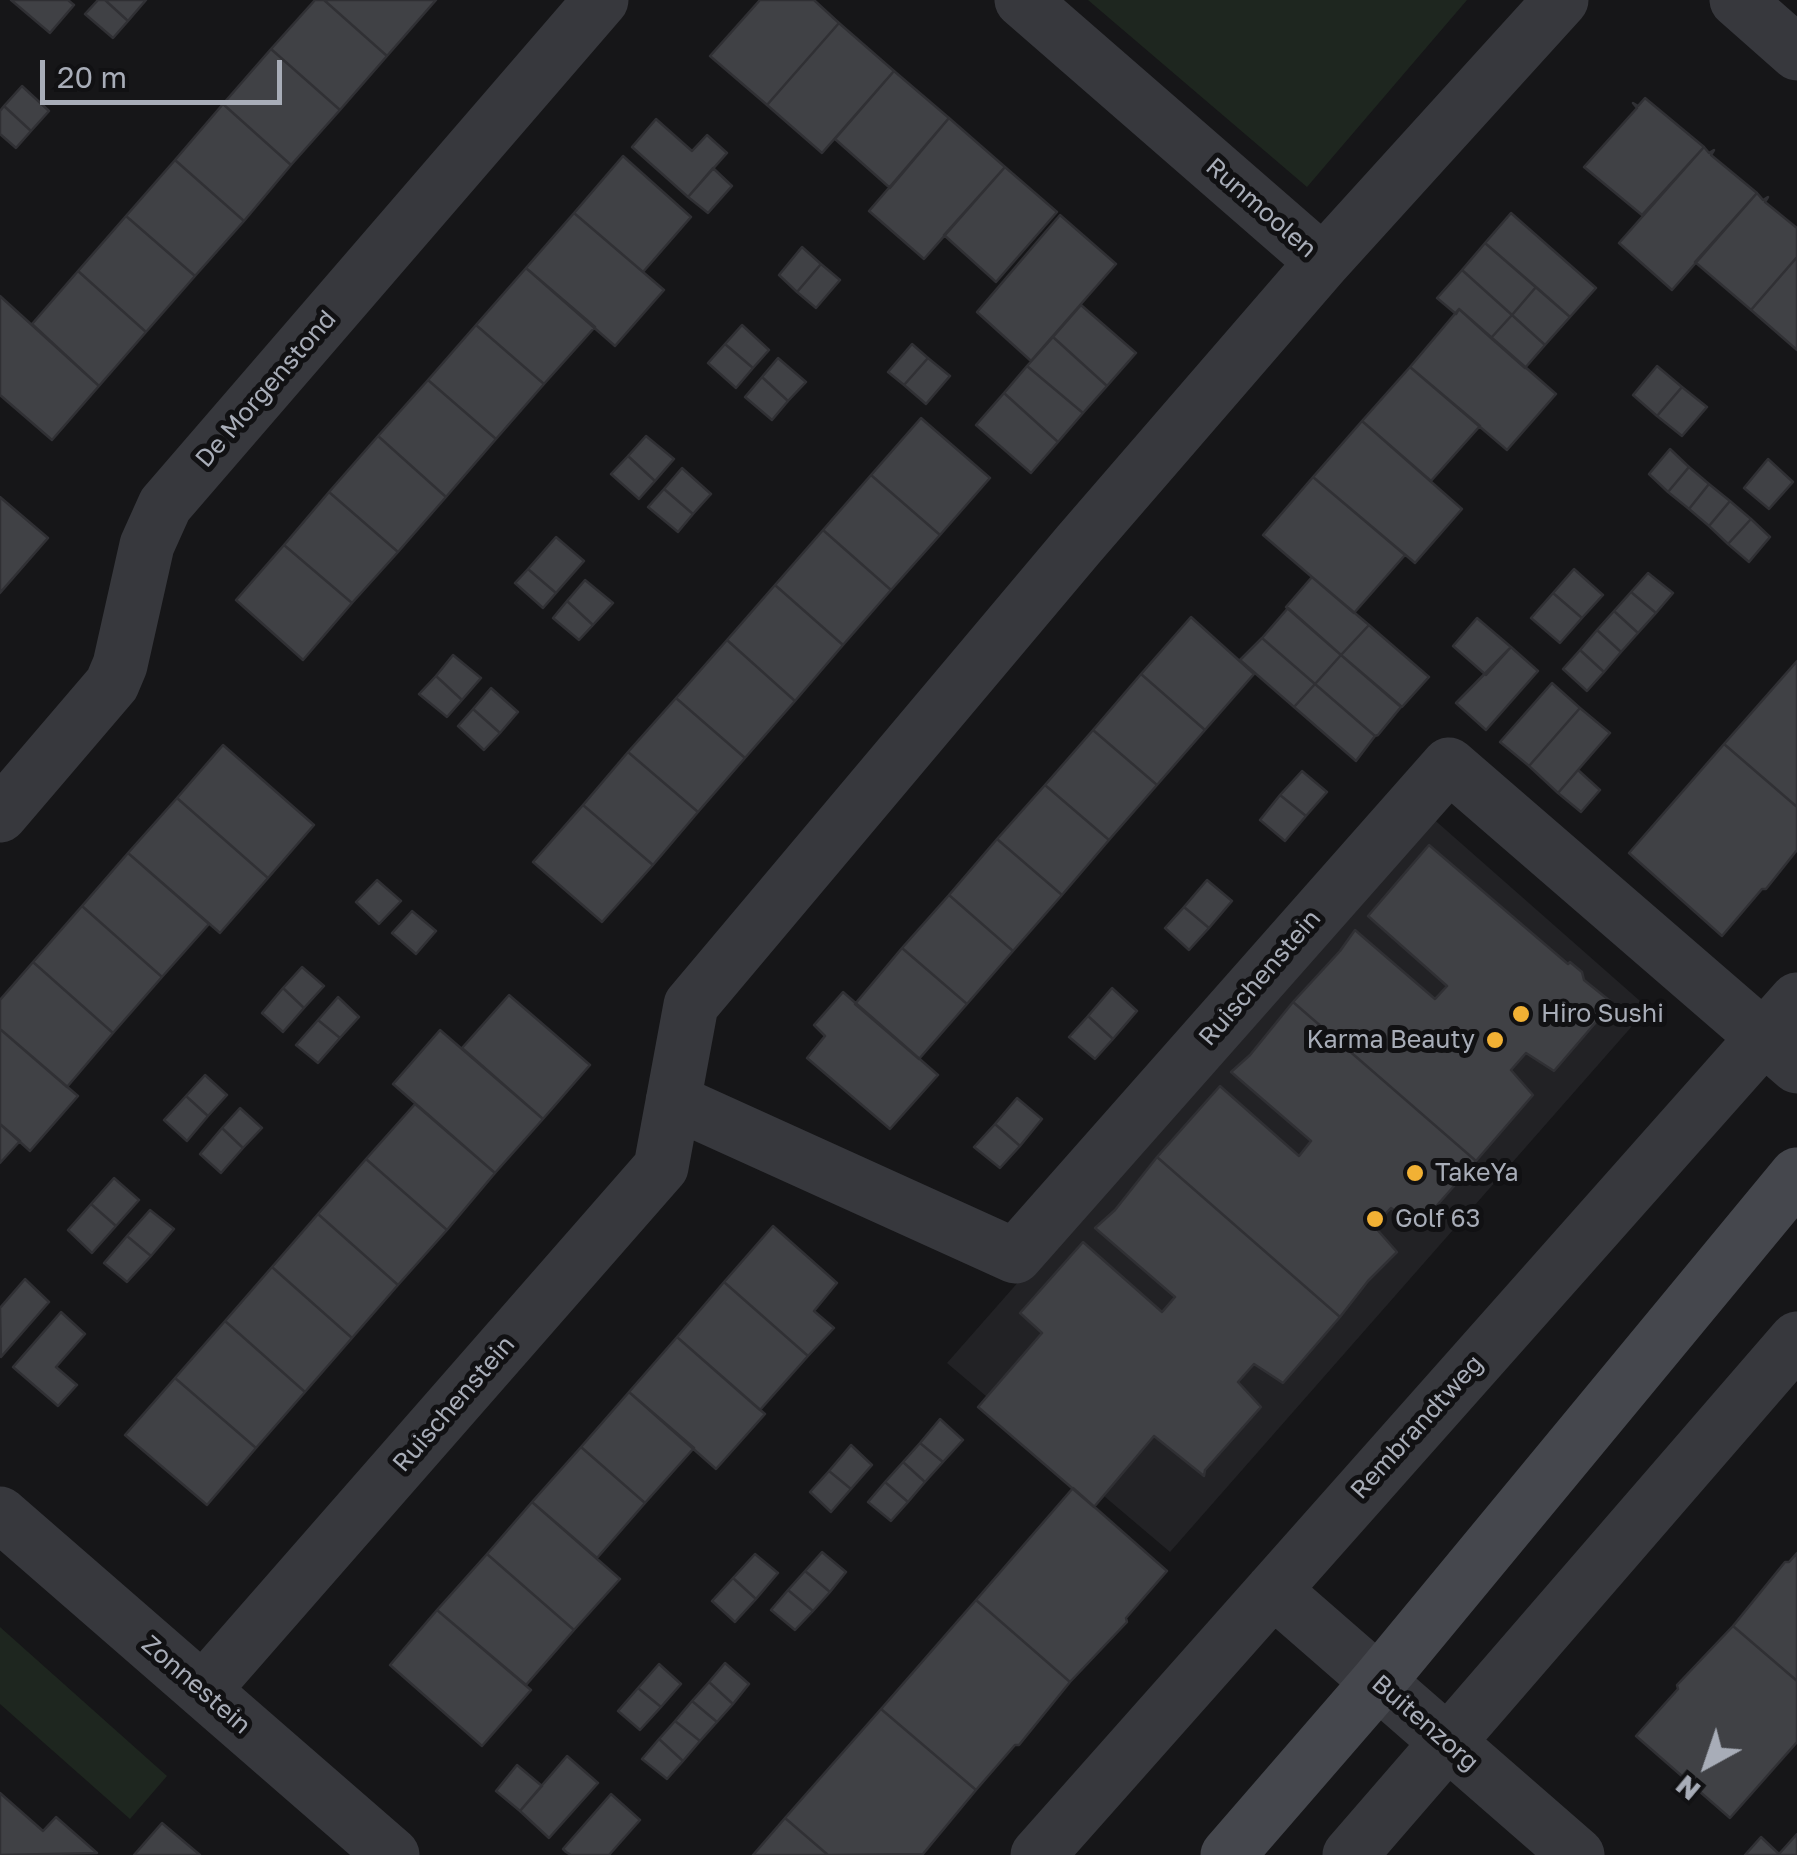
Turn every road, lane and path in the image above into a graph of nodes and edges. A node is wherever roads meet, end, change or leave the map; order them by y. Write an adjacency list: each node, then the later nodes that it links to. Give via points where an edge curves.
1 (601, 0): 7 (street, De Morgenstond, via 165,505 147,545 112,684)
2 (1022, 0): 6 (street, Runmoolen)
3 (1560, 0): 6 (street, Runmoolen)
4 (1737, 0): 5 (street)
5 (1797, 53)
6 (1323, 262): 9 (street, Ruischenstein, via 691,1005)
7 (0, 815)
8 (1786, 1034): 9 (street, Ruischenstein, via 1449,765 1016,1256); 13 (street, Rembrandtweg)
9 (673, 1101): 15 (street, Ruischenstein, via 661,1167)
10 (1797, 1174): 14 (street)
11 (1797, 1339): 16 (street)
12 (0, 1514): 15 (street, Zonnestein)
13 (1273, 1590): 14 (street, Buitenzorg); 18 (street, Rembrandtweg)
14 (1378, 1682): 16 (street, Buitenzorg); 19 (street)
15 (202, 1690): 17 (street, Zonnestein)
16 (1447, 1742): 20 (street); 21 (street, Buitenzorg)
17 (392, 1855)
18 (1038, 1855)
19 (1228, 1855)
20 (1350, 1855)
21 (1577, 1855)

